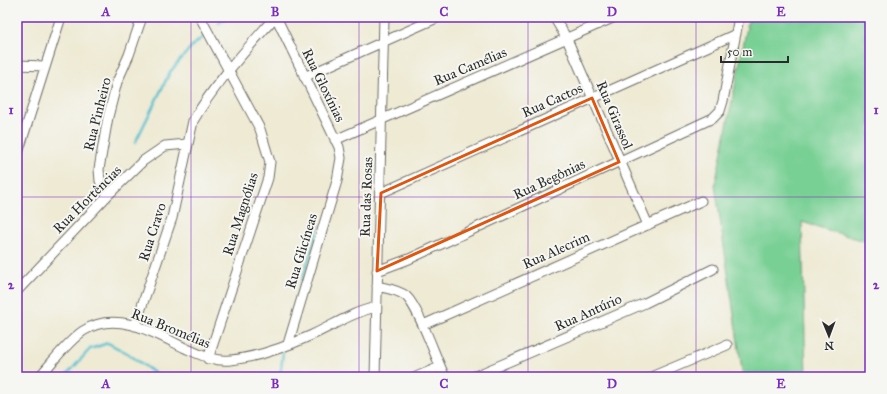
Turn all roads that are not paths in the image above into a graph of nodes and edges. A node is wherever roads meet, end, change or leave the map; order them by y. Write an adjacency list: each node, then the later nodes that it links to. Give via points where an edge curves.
1 (61, 17): 14 (street)
2 (142, 17): 26 (street, Rua Pinheiro, via 117,82 108,117 99,168 100,181)
3 (200, 17): 15 (street, Rua Magnólias)
4 (275, 17): 15 (street, Rua Cravo); 16 (street, Rua Gloxínias)
5 (384, 17): 12 (street, Rua das Rosas)
6 (439, 17): 12 (street)
7 (554, 17): 11 (street, Rua Girassol)
8 (615, 17): 11 (street, Rua Camélias)
9 (739, 17): 10 (street)
10 (736, 34): 17 (street, Rua Cactos); 23 (street, Rua Begônias, via 720,111 712,118)
11 (567, 39): 17 (street, Rua Girassol); 18 (street, Rua Camélias)
12 (384, 42): 16 (street); 18 (street, Rua das Rosas)
13 (17, 65): 14 (street)
14 (45, 66): 19 (street)
15 (228, 71): 21 (street, Rua Cravo, via 200,109 190,129); 38 (street, Rua Magnólias, via 260,129 270,162 268,178)
16 (304, 77): 20 (street, Rua Gloxínias)
17 (592, 98): 23 (street, Rua Girassol); 25 (street, Rua Cactos)
18 (383, 119): 20 (street, Rua Camélias); 25 (street, Rua das Rosas)
19 (20, 138): 22 (street)
20 (335, 140): 24 (street, Rua Gloxínias, via 340,152)
21 (187, 144): 26 (street, Rua Hortências, via 165,146 155,152); 35 (street, Rua Cravo, via 172,218)
22 (17, 156)
23 (619, 162): 28 (street, Rua Girassol); 30 (street, Rua Begônias)
24 (340, 166): 36 (street, Rua Glicíneas)
25 (381, 193): 30 (street, Rua das Rosas)
26 (108, 195): 32 (street, Rua Hortências)
27 (701, 201): 28 (street, Rua Alecrim)
28 (648, 225): 34 (street, Rua Alecrim)
29 (713, 269): 44 (street, Rua Antúrio, via 645,303)
30 (377, 271): 31 (street, Rua das Rosas)
31 (377, 286): 33 (street, Rua das Rosas); 34 (street, via 406,296)
32 (17, 291)
33 (376, 307): 36 (street, Rua Bromélias, via 360,310 312,335); 41 (street, Rua das Rosas)
34 (423, 325): 39 (street)
35 (135, 326): 38 (street, Rua Bromélias); 40 (street, Rua Bromélias, via 109,322 92,326 74,338)
36 (288, 344): 38 (street, Rua Bromélias, via 231,360)
37 (727, 345): 45 (street)
38 (208, 359)
39 (440, 367): 42 (street); 43 (street)
40 (39, 377)
41 (375, 377)
42 (416, 377)
43 (445, 377)
44 (473, 377)
45 (651, 377)

